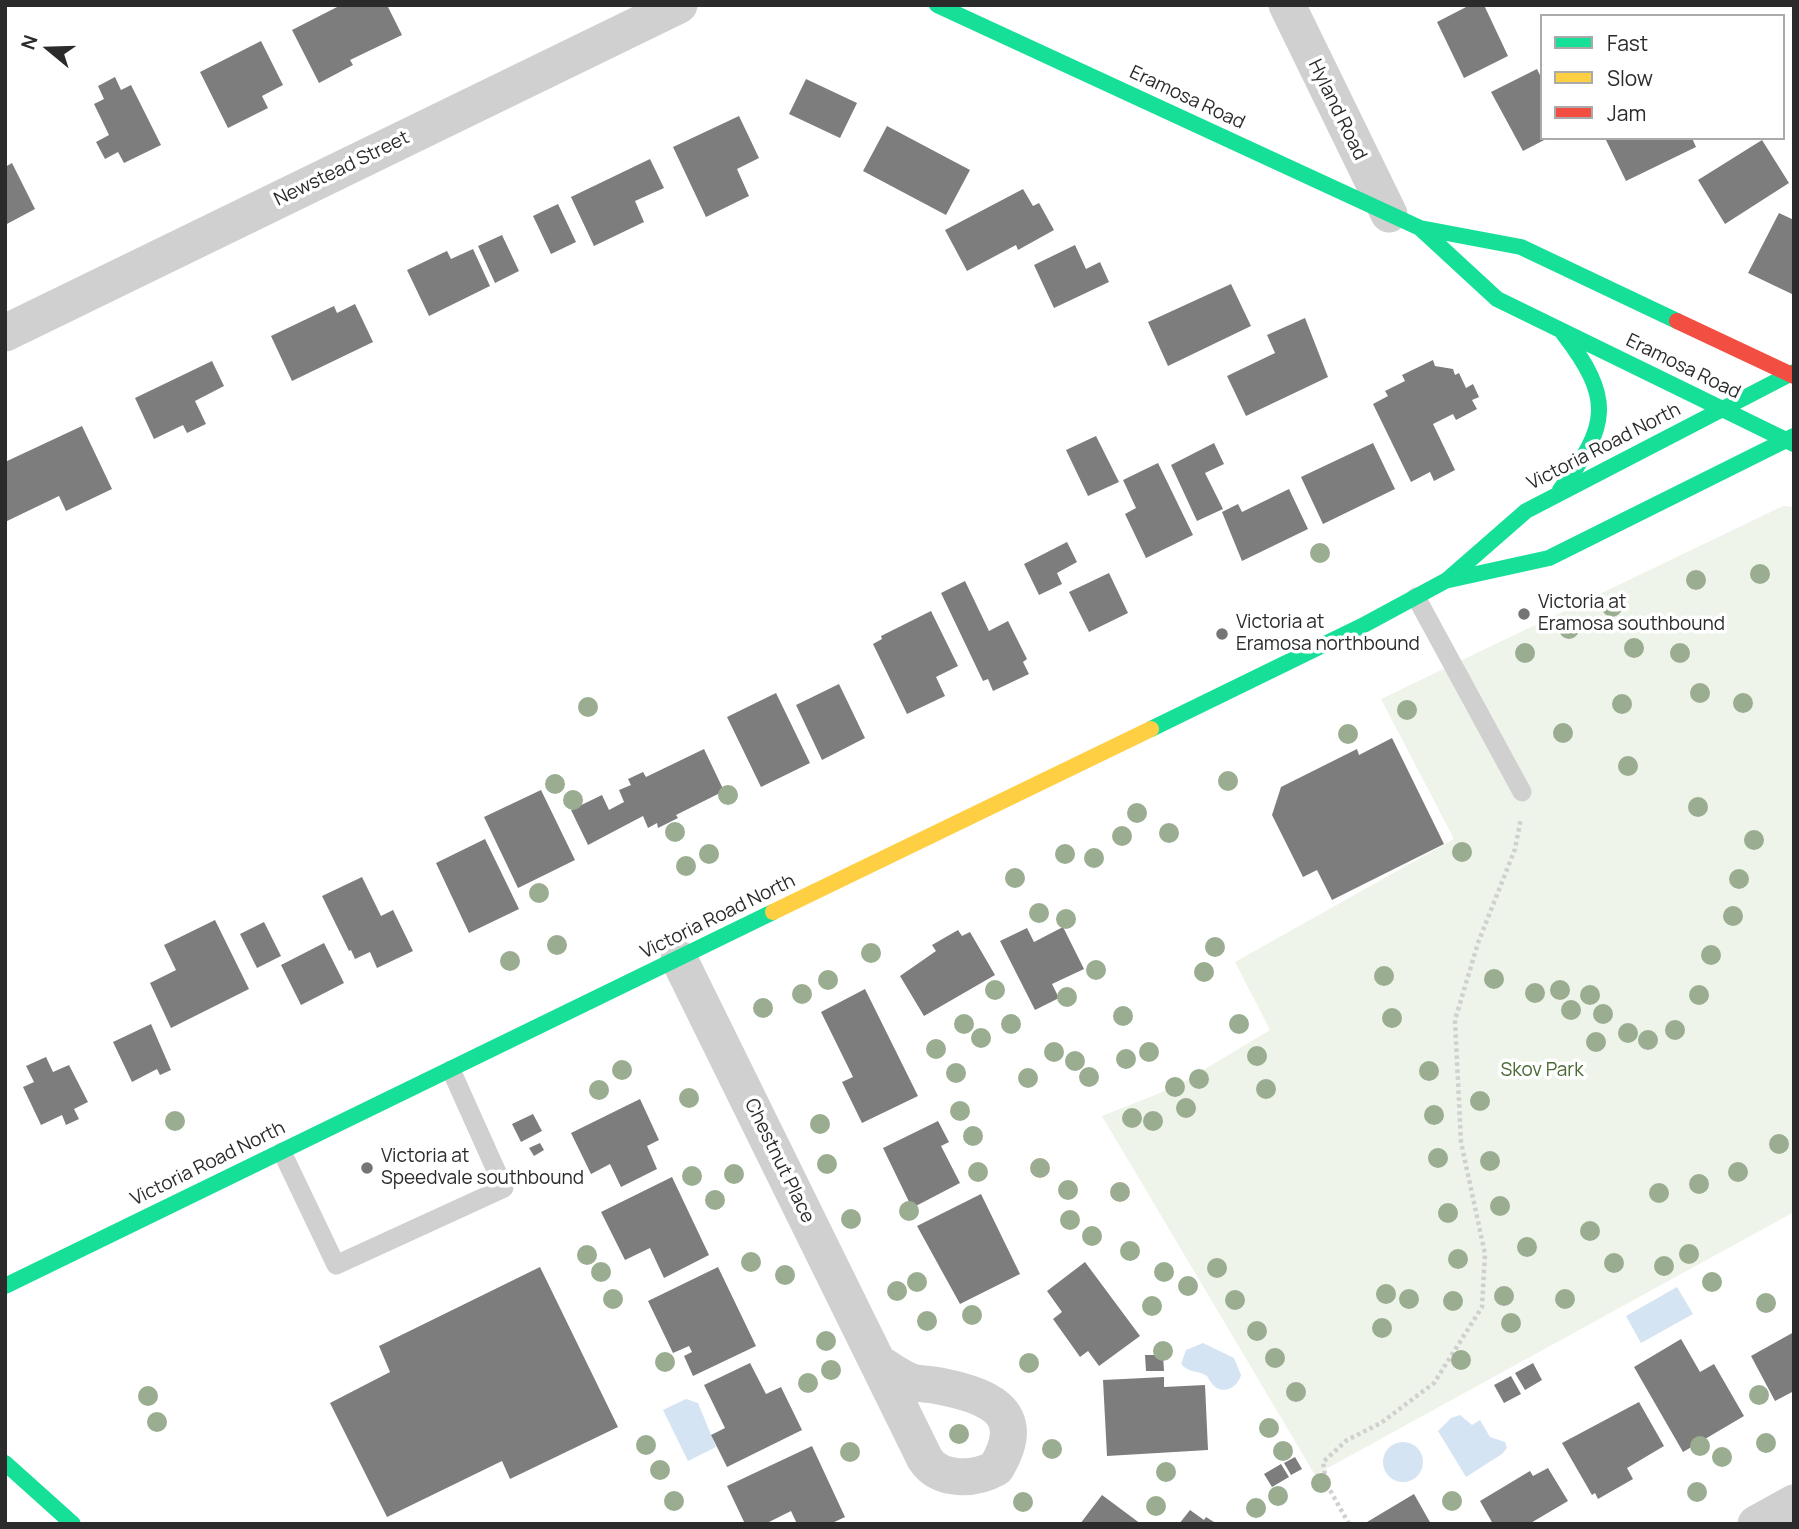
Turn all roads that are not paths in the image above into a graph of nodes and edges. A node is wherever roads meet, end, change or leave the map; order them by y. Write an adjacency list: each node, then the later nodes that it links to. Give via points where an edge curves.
1 (679, 5): 6 (street, Newstead Street)
2 (937, 5): 4 (main road, Eramosa Road)
3 (1287, 5): 4 (street, Hyland Road)
4 (1404, 221): 5 (main road, Eramosa Road, via 1497,299); 7 (main road, Eramosa Road, via 1521,247)
5 (1562, 332): 8 (main road, Eramosa Road); 10 (main road, via 1590,371 1598,401 1598,425 1586,457)
6 (5, 333)
7 (1792, 374): 8 (main road, Victoria Road North)
8 (1722, 409): 9 (main road, Eramosa Road); 10 (main road, Victoria Road North)
9 (1791, 440): 11 (main road, Victoria Road North, via 1549,558)
10 (1556, 496): 11 (main road, Victoria Road North, via 1526,511)
11 (1447, 580): 12 (main road, Victoria Road North)
12 (1416, 597): 13 (lane); 14 (main road, Victoria Road North)
13 (1522, 792)
14 (679, 960): 15 (main road, Victoria Road North); 18 (street, Chestnut Place)
15 (451, 1070): 16 (main road, Victoria Road North); 16 (lane, via 504,1188 336,1265)
16 (282, 1152): 17 (main road, Victoria Road North)
17 (5, 1286)
18 (879, 1363)
19 (5, 1463): 21 (main road)
20 (1794, 1503): 22 (street)
21 (73, 1524)
22 (1756, 1524)

